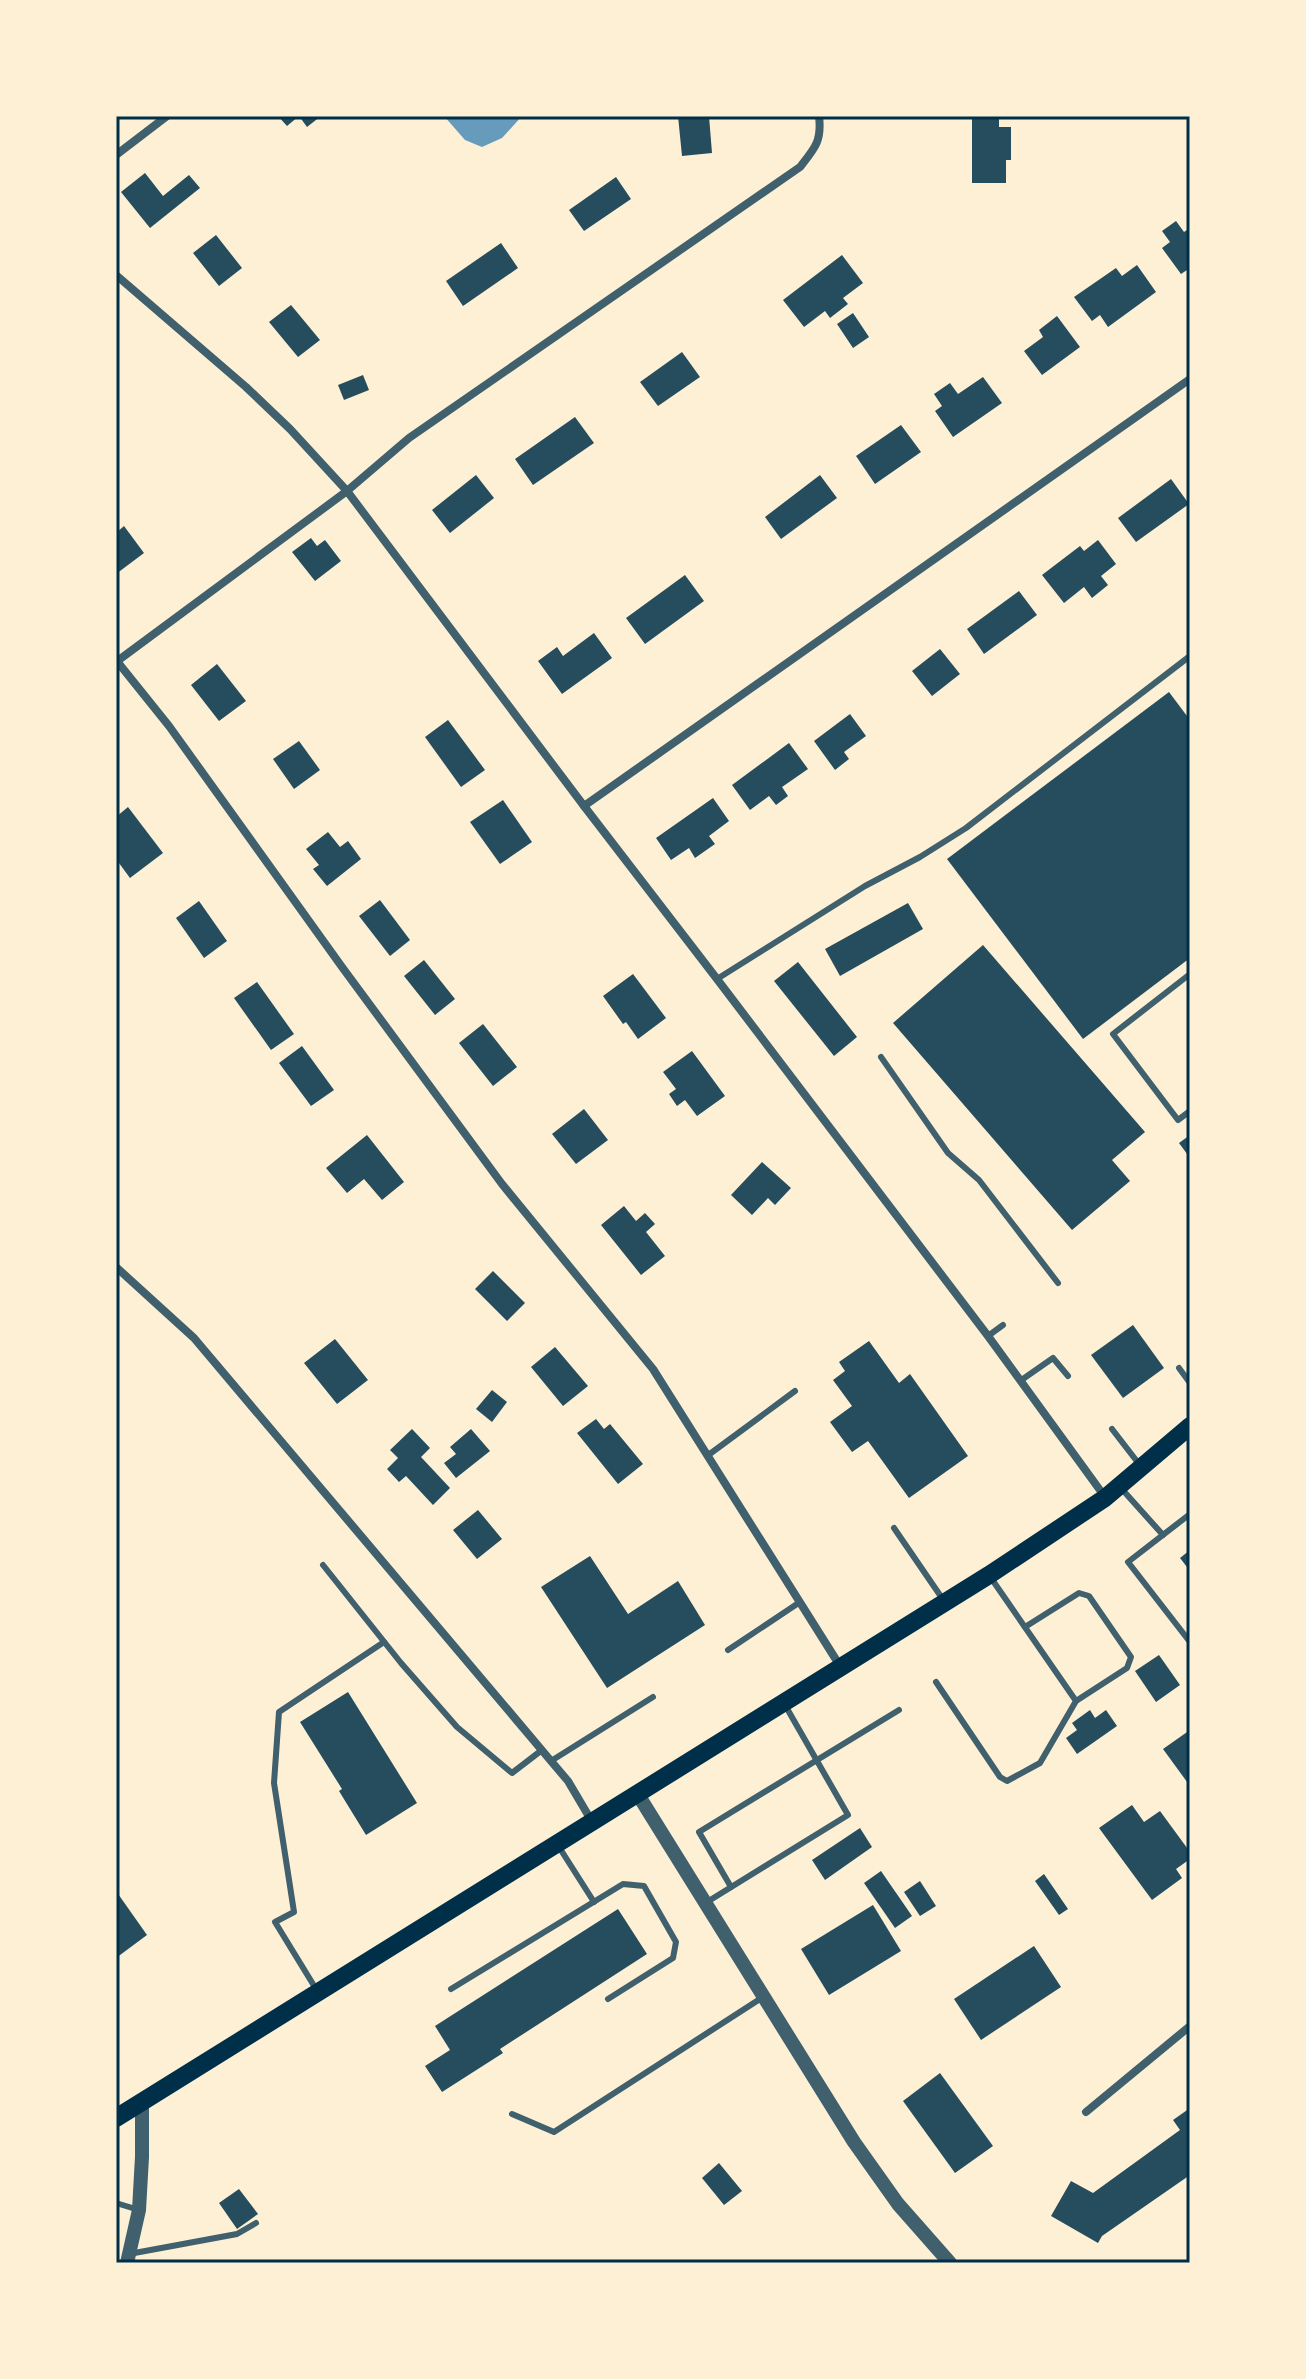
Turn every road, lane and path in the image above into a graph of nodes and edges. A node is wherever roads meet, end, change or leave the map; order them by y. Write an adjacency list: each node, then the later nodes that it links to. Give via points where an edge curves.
1 (167, 116): 3 (street)
2 (819, 116): 6 (street, via 821,134 800,167 409,438)
3 (116, 155)
4 (116, 275): 6 (street, via 246,387)
5 (1190, 379): 9 (street)
6 (347, 491): 8 (street); 9 (street)
7 (1190, 656): 11 (lane, via 966,828)
8 (116, 661): 25 (street, via 169,726 502,1184 653,1369)
9 (584, 806): 11 (street)
10 (1190, 974): 13 (lane, via 1113,1034 1178,1120)
11 (717, 979): 17 (street)
12 (881, 1057): 15 (lane, via 948,1153 979,1180)
13 (1190, 1111)
14 (116, 1267): 45 (street, via 194,1338)
15 (1058, 1283)
16 (1003, 1325): 17 (lane)
17 (988, 1336): 20 (street)
18 (1179, 1368): 21 (lane)
19 (1068, 1376): 20 (lane, via 1053,1358)
20 (1020, 1381): 27 (street)
21 (1190, 1383)
22 (795, 1391): 25 (lane)
23 (1190, 1426): 26 (main road)
24 (1112, 1429): 26 (lane)
25 (707, 1456): 33 (street)
26 (1142, 1467): 27 (main road)
27 (1112, 1492): 30 (lane); 32 (main road)
28 (1190, 1514): 30 (lane)
29 (894, 1528): 34 (lane)
30 (1163, 1535): 37 (lane, via 1128,1562)
31 (323, 1565): 36 (lane)
32 (989, 1575): 34 (main road); 35 (lane)
33 (800, 1602): 38 (lane); 39 (street)
34 (945, 1602): 39 (main road)
35 (1025, 1627): 42 (lane); 42 (lane, via 1079,1593 1089,1596 1131,1657 1127,1668)
36 (384, 1642): 45 (lane, via 457,1727 512,1773); 55 (lane, via 279,1712 274,1783 294,1912 275,1922)
37 (1190, 1642)
38 (728, 1650)
39 (840, 1666): 43 (main road)
40 (936, 1682): 42 (lane, via 1007,1781 1040,1763)
41 (653, 1697): 47 (lane)
42 (1076, 1701)
43 (783, 1702): 46 (lane); 48 (main road)
44 (899, 1710): 46 (lane)
45 (542, 1750): 47 (street)
46 (817, 1760): 51 (lane, via 848,1815); 51 (lane, via 699,1832)
47 (551, 1761): 49 (street)
48 (637, 1793): 49 (main road); 53 (street)
49 (592, 1822): 50 (main road)
50 (557, 1844): 52 (lane); 55 (main road)
51 (731, 1887): 53 (lane)
52 (594, 1902): 54 (lane); 57 (lane, via 623,1884 644,1886 676,1942 673,1958)
53 (705, 1903): 56 (street)
54 (451, 1989)
55 (318, 1992): 59 (main road)
56 (763, 1997): 61 (lane, via 554,2132); 68 (street, via 854,2142 898,2204)
57 (608, 1999)
58 (1190, 2026): 60 (street)
59 (142, 2102): 62 (main road); 64 (street)
60 (1086, 2112)
61 (512, 2114)
62 (116, 2118)
63 (118, 2204): 64 (lane); 65 (lane)
64 (139, 2210): 67 (street)
65 (116, 2214)
66 (256, 2223): 67 (lane, via 237,2234)
67 (128, 2259)
68 (950, 2263)

